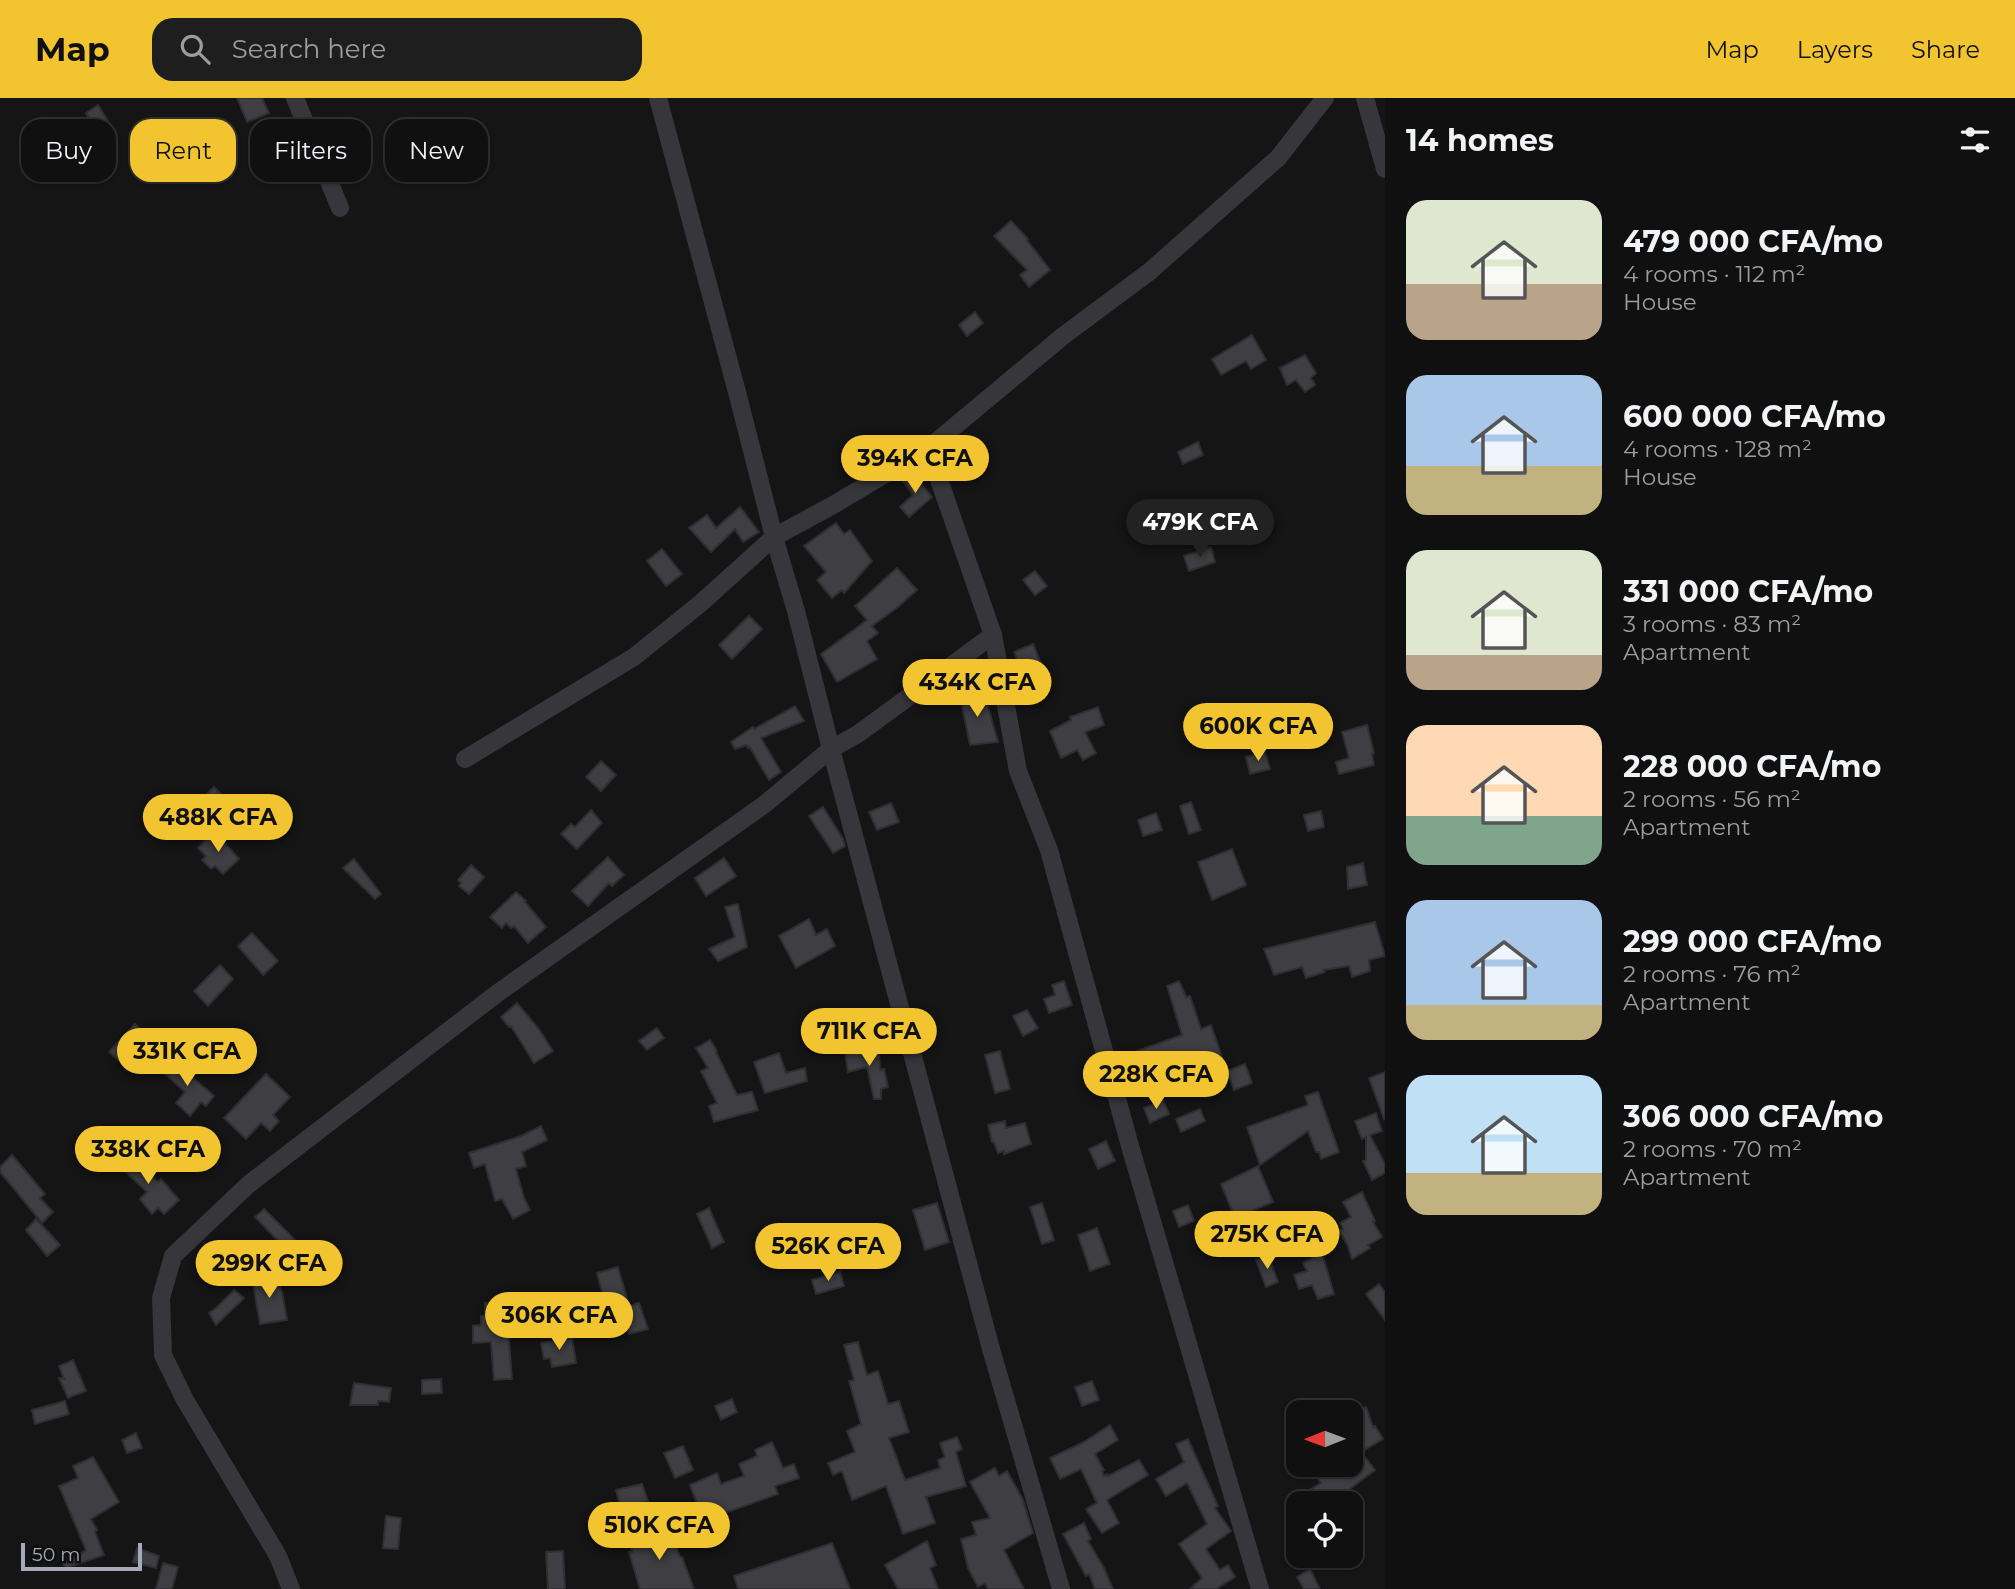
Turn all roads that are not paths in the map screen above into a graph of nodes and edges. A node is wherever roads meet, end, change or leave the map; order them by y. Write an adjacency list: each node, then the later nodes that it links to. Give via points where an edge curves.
1 (295, 98): 6 (street)
2 (658, 98): 8 (street)
3 (1325, 98): 7 (street, via 1278,158 1149,272 1063,336)
4 (1365, 98): 5 (street)
5 (1385, 169)
6 (340, 208)
7 (928, 448): 8 (street); 9 (street)
8 (774, 537): 10 (street); 11 (street, via 634,657)
9 (993, 635): 10 (street); 14 (street, via 1016,764 1049,850 1130,1146)
10 (831, 749): 12 (street, via 765,804 499,992 249,1184 173,1256 161,1298 163,1355 278,1556); 13 (street, via 987,1336)
11 (465, 759)
12 (291, 1589)
13 (1061, 1589)
14 (1261, 1589)

